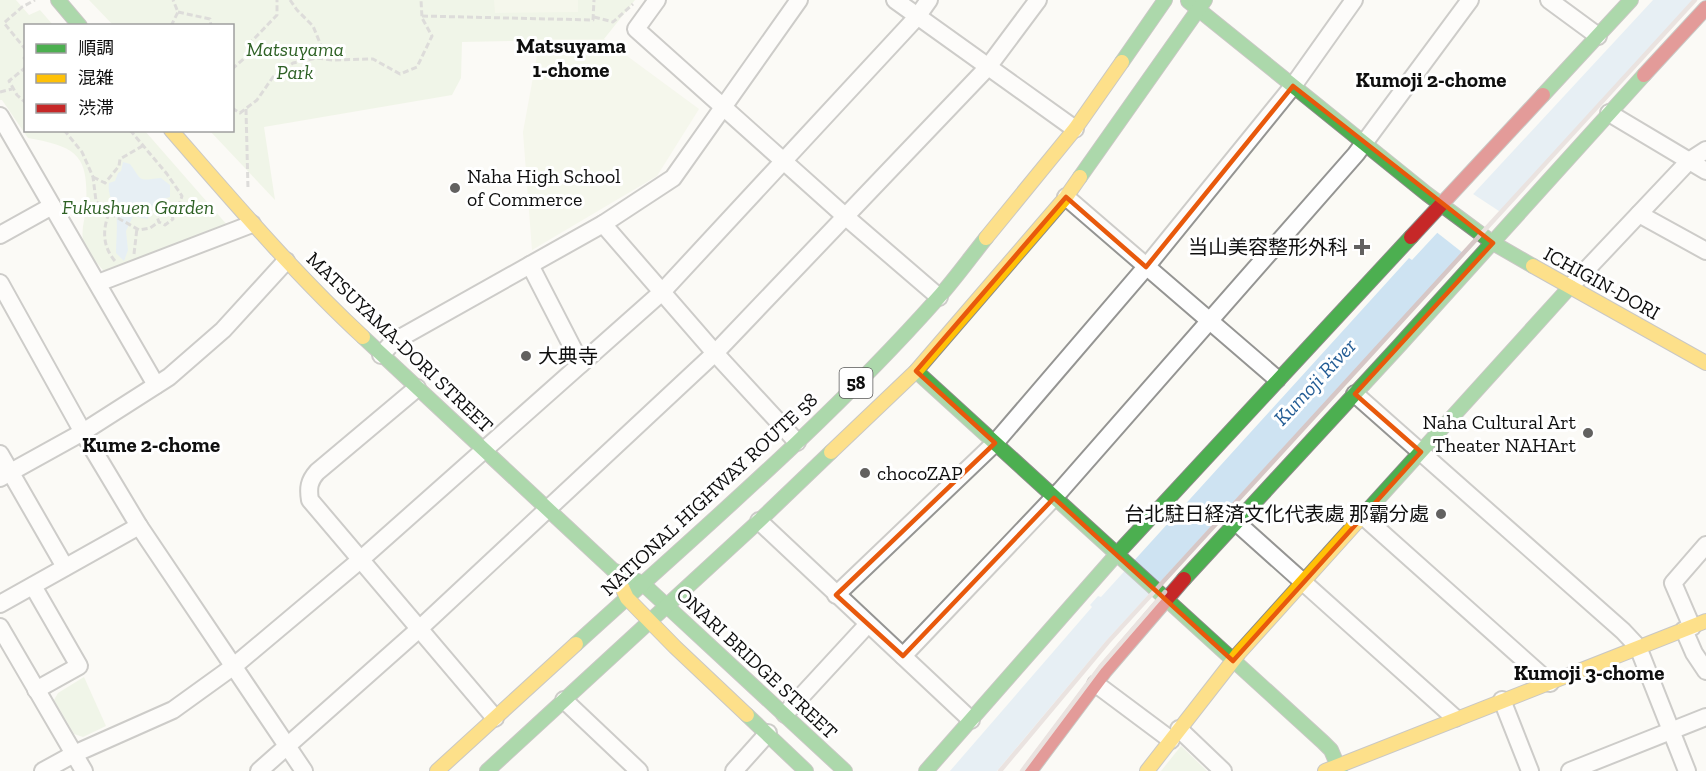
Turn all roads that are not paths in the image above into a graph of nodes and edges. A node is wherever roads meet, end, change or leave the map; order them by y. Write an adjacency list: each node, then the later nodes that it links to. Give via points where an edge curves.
1 (58, 0): 16 (main road)
2 (657, 0): 20 (street, via 636,29)
3 (799, 0): 20 (street)
4 (895, 0): 15 (street)
5 (929, 0): 15 (street)
6 (1038, 0): 18 (street)
7 (1165, 0): 23 (main road, NATIONAL HIGHWAY ROUTE 58 / 58)
8 (1187, 0): 13 (main road, ICHIGIN-DORI)
9 (1354, 0): 19 (street)
10 (1470, 0): 25 (street)
11 (1631, 0): 17 (main road)
12 (1559, 3): 17 (street)
13 (1201, 5): 19 (main road, ICHIGIN-DORI); 30 (main road, 58)
14 (1704, 14): 21 (main road)
15 (917, 17): 18 (street); 27 (street)
16 (78, 24)
17 (1598, 36): 32 (main road)
18 (988, 67): 23 (street); 34 (street)
19 (1293, 86): 25 (main road, ICHIGIN-DORI); 42 (street)
20 (723, 106): 27 (street); 36 (street, via 673,178)
21 (1610, 114): 28 (street); 38 (main road)
22 (0, 116): 31 (street)
23 (1075, 129): 47 (main road, NATIONAL HIGHWAY ROUTE 58 / 58)
24 (173, 132): 35 (main road, MATSUYAMA-DORI STREET)
25 (1364, 144): 32 (main road, ICHIGIN-DORI); 48 (street)
26 (1706, 150): 28 (street)
27 (784, 161): 34 (street); 46 (street)
28 (1689, 161): 29 (street); 33 (street)
29 (1706, 171)
30 (1066, 197): 42 (street); 53 (main road, 58)
31 (52, 206): 37 (street); 44 (street)
32 (1446, 208): 38 (main road, ICHIGIN-DORI); 54 (main road)
33 (1639, 214): 39 (street); 45 (street)
34 (846, 217): 47 (street); 49 (street)
35 (252, 224): 40 (main road, MATSUYAMA-DORI STREET); 44 (street)
36 (603, 224): 41 (street); 46 (street)
37 (0, 235)
38 (1487, 239): 45 (main road, ICHIGIN-DORI); 57 (main road)
39 (1706, 251)
40 (286, 261): 50 (main road, MATSUYAMA-DORI STREET); 55 (street, via 223,330)
41 (530, 265): 50 (street, via 393,342); 52 (street)
42 (1146, 267): 48 (street); 60 (street)
43 (0, 283): 58 (street)
44 (98, 283): 55 (street)
45 (1570, 287): 51 (main road, ICHIGIN-DORI); 62 (main road)
46 (662, 292): 49 (street); 52 (street)
47 (939, 297): 59 (main road, NATIONAL HIGHWAY ROUTE 58 / 58)
48 (1210, 321): 54 (street); 65 (street)
49 (715, 353): 59 (street); 66 (street)
50 (381, 355): 56 (main road, MATSUYAMA-DORI STREET)
51 (1706, 363)
52 (581, 364): 61 (street)
53 (916, 371): 60 (main road); 68 (main road, 58)
54 (1277, 379): 72 (main road)
55 (156, 385): 58 (street)
56 (417, 388): 61 (main road, MATSUYAMA-DORI STREET); 73 (street, via 310,480 310,500)
57 (1355, 394): 62 (street); 69 (main road)
58 (83, 432): 64 (street); 70 (street)
59 (796, 442): 76 (main road, NATIONAL HIGHWAY ROUTE 58 / 58)
60 (995, 443): 65 (main road); 79 (street)
61 (485, 450): 66 (main road, MATSUYAMA-DORI STREET); 73 (street)
62 (1421, 452): 67 (main road); 89 (street)
63 (0, 454): 64 (street)
64 (5, 476): 74 (street)
65 (1054, 498): 72 (main road); 90 (street)
66 (547, 509): 75 (main road, MATSUYAMA-DORI STREET); 88 (street)
67 (1364, 517): 77 (main road); 94 (street)
68 (759, 521): 79 (street); 83 (main road, 58)
69 (1236, 522): 77 (street); 80 (main road)
70 (140, 526): 74 (street); 92 (street)
71 (1706, 545): 86 (street, via 1673,583)
72 (1120, 558): 80 (main road); 103 (main road)
73 (359, 561): 88 (street); 92 (street)
74 (65, 567): 78 (street)
75 (613, 570): 76 (main road, ONARI BRIDGE STREET); 81 (main road)
76 (642, 584): 81 (main road, NATIONAL HIGHWAY ROUTE 58 / 58); 83 (main road, ONARI BRIDGE STREET)
77 (1304, 584): 91 (main road); 102 (street)
78 (33, 585): 82 (street); 96 (street, via 79,666)
79 (836, 595): 85 (street)
80 (1160, 595): 91 (main road); 95 (main road)
81 (627, 598): 84 (main road); 101 (main road, NATIONAL HIGHWAY ROUTE 58 / 58)
82 (0, 604)
83 (667, 606): 84 (main road, 58); 99 (main road, ONARI BRIDGE STREET)
84 (650, 621): 97 (main road, 58); 105 (main road)
85 (868, 624): 90 (street); 99 (street)
86 (1694, 626): 89 (main road); 93 (street, via 1694,653)
87 (0, 627): 96 (street)
88 (418, 630): 101 (street); 107 (street)
89 (1638, 647): 94 (main road); 104 (street)
90 (903, 656): 103 (street)
91 (1233, 661): 106 (main road); 109 (main road, via 1331,750)
92 (234, 666): 107 (street); 108 (street, via 173,710)
93 (1706, 671)
94 (1550, 682): 98 (main road)
95 (1096, 684): 106 (street); 121 (main road)
96 (36, 690): 108 (street)
97 (564, 700): 110 (street); 116 (main road, 58)
98 (1502, 700): 102 (main road); 125 (street)
99 (785, 714): 119 (main road, ONARI BRIDGE STREET)
100 (1706, 717): 104 (street)
101 (495, 718): 115 (main road, NATIONAL HIGHWAY ROUTE 58 / 58)
102 (1455, 718): 109 (main road)
103 (971, 720): 120 (main road)
104 (1672, 731): 126 (street); 127 (street)
105 (768, 733): 117 (street); 118 (main road)
106 (1175, 735): 122 (main road); 123 (street)
107 (287, 746): 113 (street); 114 (street)
108 (74, 754): 111 (street); 112 (street)
109 (1339, 768): 124 (main road)
110 (632, 769)
111 (43, 771)
112 (84, 771)
113 (259, 771)
114 (304, 771)
115 (437, 771)
116 (487, 771)
117 (734, 771)
118 (806, 771)
119 (845, 771)
120 (926, 771)
121 (1030, 771)
122 (1147, 771)
123 (1223, 771)
124 (1325, 771)
125 (1530, 771)
126 (1570, 771)
127 (1687, 771)

